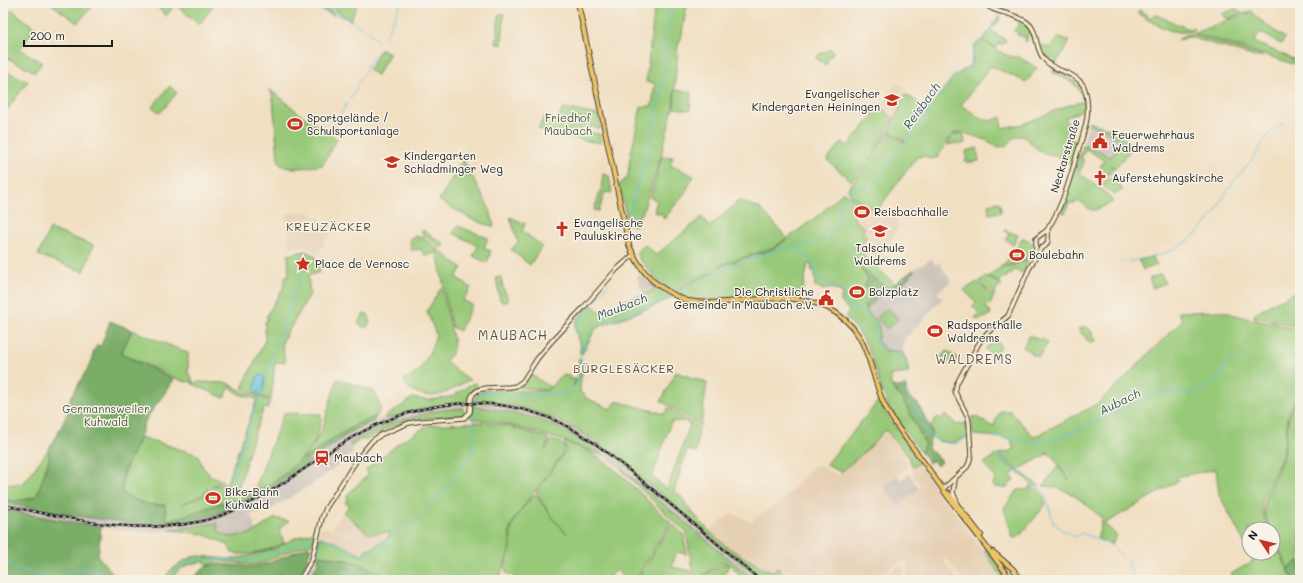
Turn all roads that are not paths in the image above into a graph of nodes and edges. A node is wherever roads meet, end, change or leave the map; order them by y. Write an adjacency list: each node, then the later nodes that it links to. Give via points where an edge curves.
1 (578, 3): 8 (main road, via 620,205)
2 (984, 3): 3 (street, Neckarstraße, via 990,8 1017,16 1028,23 1043,58 1049,64 1073,76 1083,87 1087,100 1086,125 1068,182)
3 (1048, 228): 4 (street, Neckarstraße); 5 (street, Neckarstraße)
4 (1042, 235): 5 (street); 6 (street, via 1036,239)
5 (1047, 239): 7 (street, via 1047,245)
6 (1036, 246): 7 (street); 9 (street)
7 (1041, 248): 9 (street)
8 (633, 255): 11 (main road, via 651,280 690,301 797,298 822,305 840,316 857,332 868,352 884,404 894,421); 13 (street, via 551,342 520,383 510,387 483,388 475,392 471,399 470,412 464,418 409,423 372,441 326,508 312,560)
9 (1035, 257): 10 (street, via 1008,316 979,343 957,383 955,392 968,417 971,455 969,463)
10 (955, 479): 11 (street); 12 (street, via 952,493)
11 (943, 489): 12 (main road); 14 (main road)
12 (963, 511): 15 (main road, via 994,552)
13 (300, 580)
14 (1011, 580)
15 (1021, 580)

